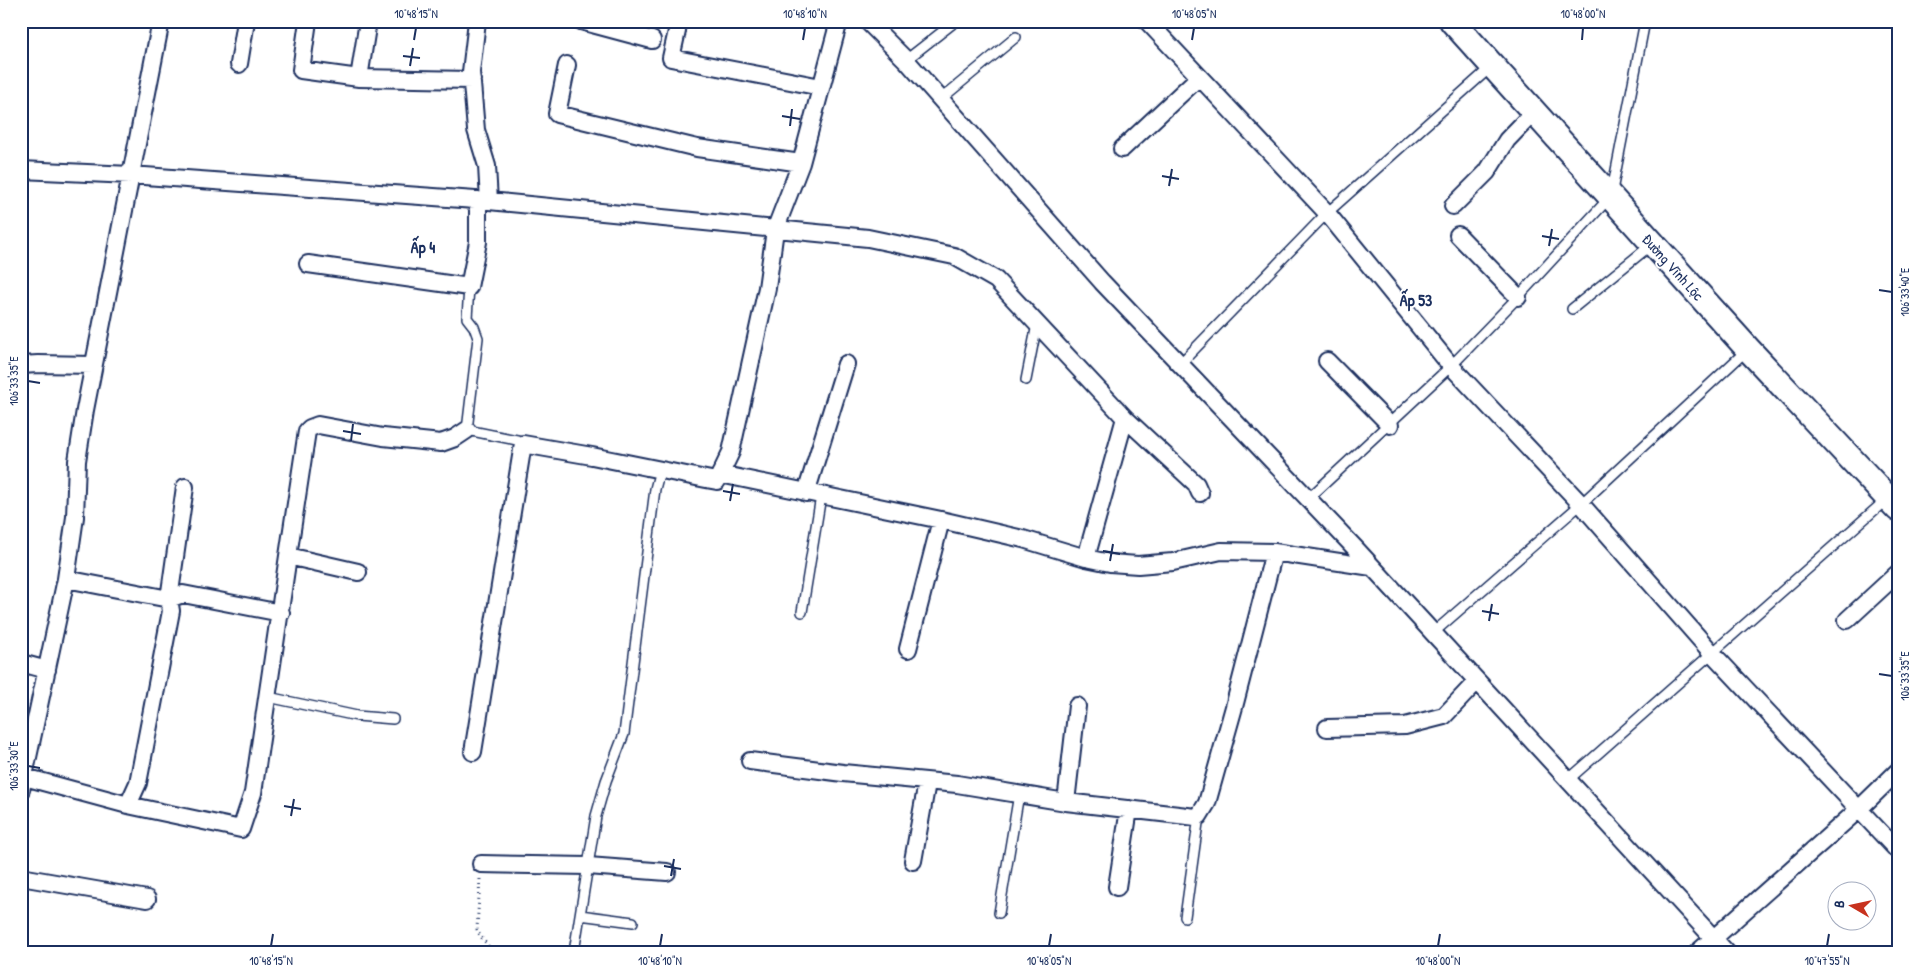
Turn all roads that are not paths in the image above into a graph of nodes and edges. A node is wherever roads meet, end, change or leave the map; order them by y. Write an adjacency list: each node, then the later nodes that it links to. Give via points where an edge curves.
1 (161, 21): 29 (street)
2 (246, 21): 17 (street)
3 (308, 21): 21 (street, via 301,70)
4 (368, 21): 21 (street)
5 (477, 21): 22 (street)
6 (581, 21): 15 (street)
7 (839, 21): 23 (street)
8 (867, 21): 16 (street)
9 (956, 21): 16 (lane)
10 (1147, 21): 20 (street)
11 (1452, 21): 19 (main road, Đường Vĩnh Lộc)
12 (1645, 21): 30 (lane)
13 (677, 31): 23 (street, via 671,58)
14 (1016, 37): 24 (lane)
15 (652, 40)
16 (906, 60): 24 (street)
17 (239, 64)
18 (567, 65): 27 (street, via 557,114 697,148)
19 (1493, 66): 25 (main road, Đường Vĩnh Lộc); 33 (lane)
20 (1199, 77): 26 (street); 33 (street)
21 (359, 78): 22 (street)
22 (472, 80): 31 (street, via 476,130 487,166)
23 (821, 87): 27 (street)
24 (941, 100): 45 (street, via 1102,282)
25 (1535, 111): 30 (main road, Đường Vĩnh Lộc); 32 (street, via 1503,144 1487,172)
26 (1122, 149)
27 (800, 163): 34 (street)
28 (21, 170): 29 (street)
29 (131, 174): 31 (street); 47 (street)
30 (1610, 196): 36 (main road, Đường Vĩnh Lộc); 39 (lane)
31 (484, 201): 34 (street); 38 (street)
32 (1453, 206)
33 (1327, 213): 45 (lane); 48 (street)
34 (775, 230): 41 (street, via 868,238 954,256 996,280); 55 (street, via 767,288 731,452)
35 (1458, 235): 39 (street)
36 (1652, 244): 40 (lane); 42 (main road, Đường Vĩnh Lộc)
37 (308, 264): 38 (street)
38 (469, 287): 52 (lane, via 467,318 478,338)
39 (1518, 297): 48 (lane)
40 (1572, 309)
41 (1037, 324): 49 (lane); 50 (street)
42 (1748, 349): 60 (lane); 61 (main road, Đường Vĩnh Lộc)
43 (1328, 362): 51 (street)
44 (846, 364): 58 (street)
45 (1180, 364): 59 (street)
46 (21, 365): 47 (street)
47 (93, 365): 69 (street, via 76,461 75,517)
48 (1451, 366): 51 (lane); 60 (street)
49 (1026, 380)
50 (1125, 418): 57 (street, via 1196,484); 65 (street)
51 (1390, 425): 59 (lane)
52 (467, 430): 53 (lane); 64 (street, via 441,443 318,425 310,428 302,456)
53 (523, 444): 54 (street); 84 (street)
54 (660, 470): 55 (street, via 717,481); 99 (lane, via 624,734 596,816)
55 (720, 474): 58 (street)
56 (185, 487): 70 (street)
57 (1200, 493)
58 (813, 494): 62 (street); 71 (lane)
59 (1308, 499): 66 (street)
60 (1581, 504): 74 (lane); 76 (street)
61 (1893, 504): 76 (lane)
62 (941, 520): 65 (street); 75 (street)
63 (1274, 552): 65 (street, via 1221,551 1173,562 1138,565); 66 (street); 95 (street, via 1234,706 1206,803)
64 (288, 556): 67 (street); 72 (street)
65 (1086, 558)
66 (1372, 568): 74 (street)
67 (358, 572)
68 (1898, 573): 73 (street)
69 (66, 579): 70 (street); 78 (street)
70 (169, 600): 72 (street, via 183,594); 92 (street, via 171,611 158,686 138,783)
71 (802, 612)
72 (281, 613): 80 (street)
73 (1847, 620)
74 (1433, 633): 79 (street)
75 (908, 649)
76 (1712, 653): 87 (lane); 94 (street)
77 (21, 663): 78 (street)
78 (47, 670): 88 (street)
79 (1477, 681): 83 (street, via 1444,716 1405,726); 87 (street)
80 (268, 697): 82 (lane, via 357,716); 92 (street, via 253,792 241,829)
81 (1077, 706): 91 (street)
82 (393, 719)
83 (1327, 728)
84 (473, 752)
85 (750, 760): 89 (street)
86 (1898, 771): 94 (street)
87 (1568, 780): 108 (street)
88 (22, 781): 92 (street)
89 (926, 781): 90 (street); 97 (street)
90 (1019, 794): 91 (street); 104 (lane)
91 (1066, 802): 93 (street)
92 (128, 805)
93 (1129, 809): 95 (street, via 1187,818); 102 (street)
94 (1858, 810): 96 (street); 108 (street)
95 (1199, 816): 106 (lane)
96 (1898, 851)
97 (913, 861)
98 (481, 864): 99 (street)
99 (588, 866): 100 (street); 105 (lane)
100 (667, 872)
101 (21, 877): 103 (street)
102 (1117, 887)
103 (148, 899)
104 (999, 913)
105 (580, 915): 107 (lane); 109 (lane)
106 (1185, 917)
107 (633, 922)
108 (1714, 938): 110 (street); 111 (street)
109 (574, 952)
110 (1697, 953)
111 (1727, 953)

